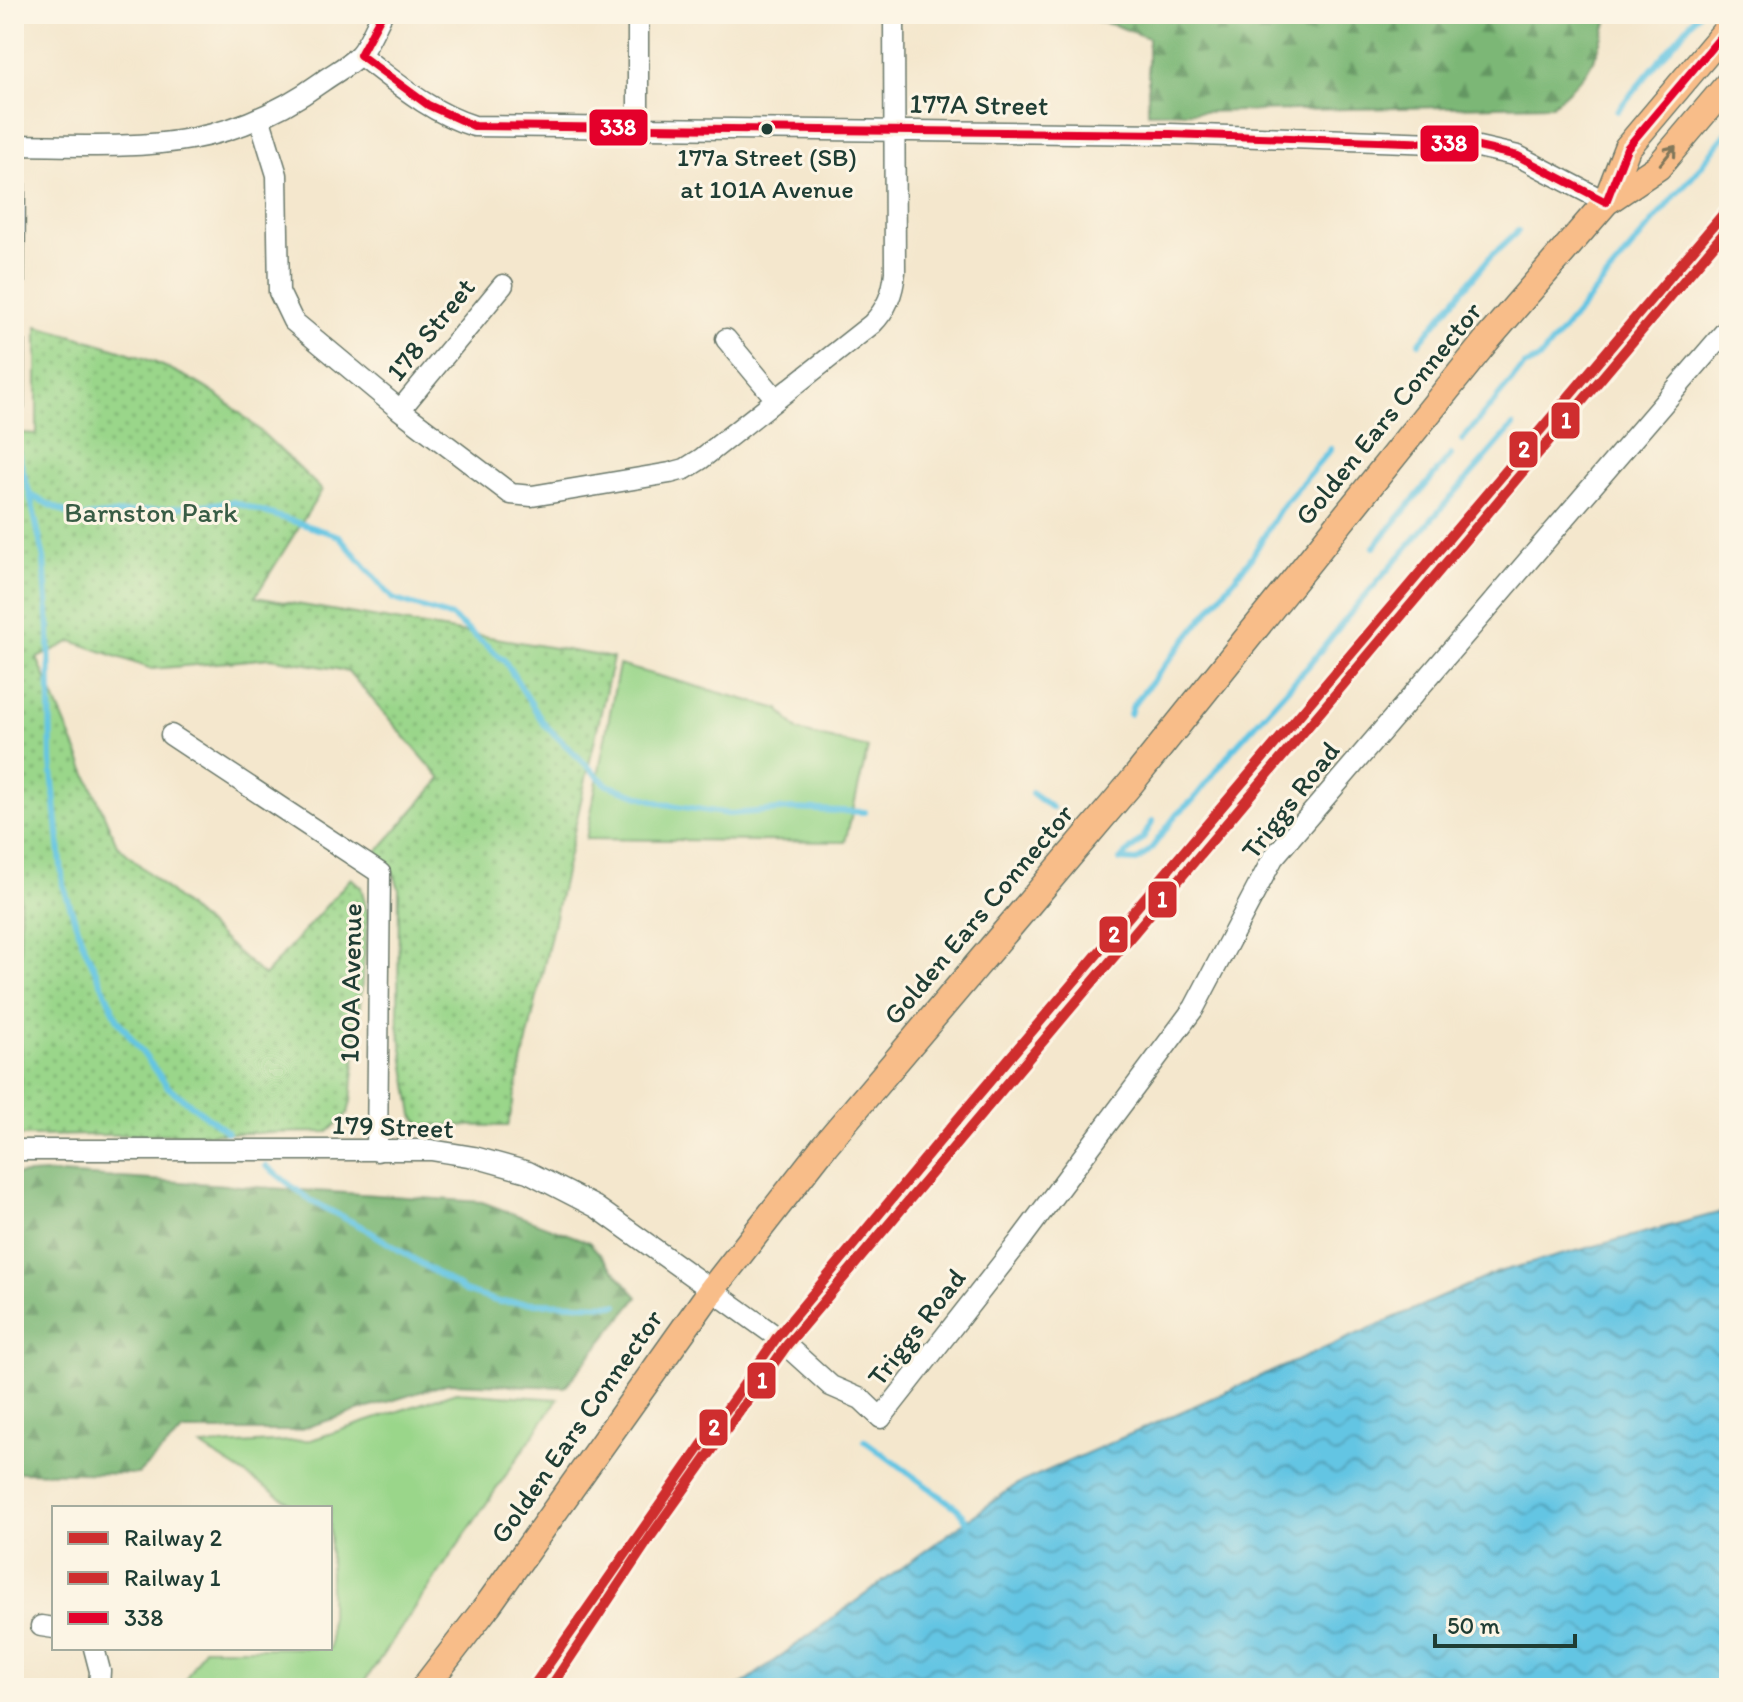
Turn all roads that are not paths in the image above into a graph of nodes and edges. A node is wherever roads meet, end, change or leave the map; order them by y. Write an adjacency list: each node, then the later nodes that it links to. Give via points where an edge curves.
1 (382, 14): 5 (street)
2 (638, 14): 8 (street)
3 (894, 14): 9 (street)
4 (1729, 27): 11 (main road, Golden Ears Connector, via 1627,148)
5 (360, 55): 7 (street); 8 (street, 177A Street, via 426,106 474,126)
6 (1729, 83): 11 (main road, Golden Ears Connector, one-way to 6, via 1658,167)
7 (260, 120): 10 (street, via 192,140 153,145); 17 (street, via 277,175 279,292 293,321)
8 (638, 128): 9 (street, 177A Street)
9 (894, 131): 11 (street, 177A Street, via 1465,144 1518,156); 15 (street, via 895,272 889,301 872,324)
10 (15, 145): 16 (street)
11 (1606, 202): 21 (main road, Golden Ears Connector, via 1486,341 1131,783 825,1145)
12 (503, 285): 17 (street, 178 Street)
13 (1729, 327): 22 (street, Triggs Road, via 1273,858 1194,1008)
14 (726, 339): 15 (street)
15 (776, 399): 17 (street, via 685,469 532,496 503,489)
16 (14, 406)
17 (400, 410)
18 (171, 735): 20 (street, 100A Avenue, via 380,873)
19 (14, 1150): 20 (street, 179 Street)
20 (377, 1151): 21 (street, 179 Street, via 431,1150 528,1172 596,1207)
21 (711, 1291): 22 (street, 179 Street, via 787,1345 831,1386 861,1399); 25 (main road, Golden Ears Connector)
22 (881, 1418)
23 (95, 1650): 24 (street)
24 (99, 1688)
25 (424, 1688)

